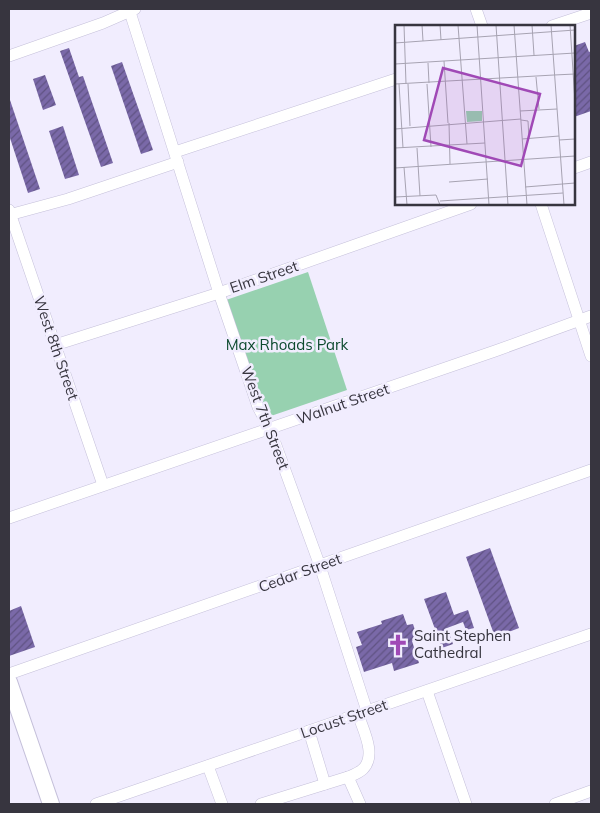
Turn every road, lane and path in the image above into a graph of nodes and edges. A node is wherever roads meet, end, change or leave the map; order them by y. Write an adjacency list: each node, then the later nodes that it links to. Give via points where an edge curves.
1 (476, 9): 4 (street)
2 (132, 10): 6 (street); 8 (street, West 7th Street)
3 (591, 13): 5 (street)
4 (482, 25)
5 (555, 25)
6 (9, 56)
7 (395, 79): 8 (street)
8 (177, 157): 13 (street, via 68,199); 14 (street, West 7th Street)
9 (591, 162): 10 (street)
10 (575, 168)
11 (468, 205): 14 (street, Elm Street)
12 (541, 205): 16 (street)
13 (9, 214): 17 (street, West 8th Street)
14 (219, 293): 17 (street, Elm Street); 19 (street, West 7th Street, via 258,407)
15 (591, 316): 16 (street, Walnut Street)
16 (579, 320): 18 (street); 19 (street, Walnut Street)
17 (56, 345): 21 (street, West 8th Street)
18 (591, 356)
19 (270, 429): 21 (street, Walnut Street); 23 (street, West 7th Street)
20 (591, 470): 23 (street, Cedar Street)
21 (103, 485): 22 (street, Walnut Street)
22 (9, 518)
23 (320, 566): 25 (street, Cedar Street); 28 (street, West 7th Street)
24 (591, 634): 27 (street, Locust Street)
25 (9, 674)
26 (9, 682): 34 (street)
27 (427, 691): 28 (street, Locust Street); 39 (street)
28 (362, 713): 29 (street, Locust Street); 31 (street, West 7th Street, via 369,756 362,770)
29 (309, 731): 30 (street, Locust Street); 32 (street)
30 (208, 766): 35 (street, Locust Street); 36 (street)
31 (348, 777): 32 (street); 38 (street)
32 (325, 784): 37 (street)
33 (591, 791): 40 (street)
34 (51, 804)
35 (96, 804)
36 (222, 804)
37 (261, 804)
38 (360, 804)
39 (466, 804)
40 (554, 804)

